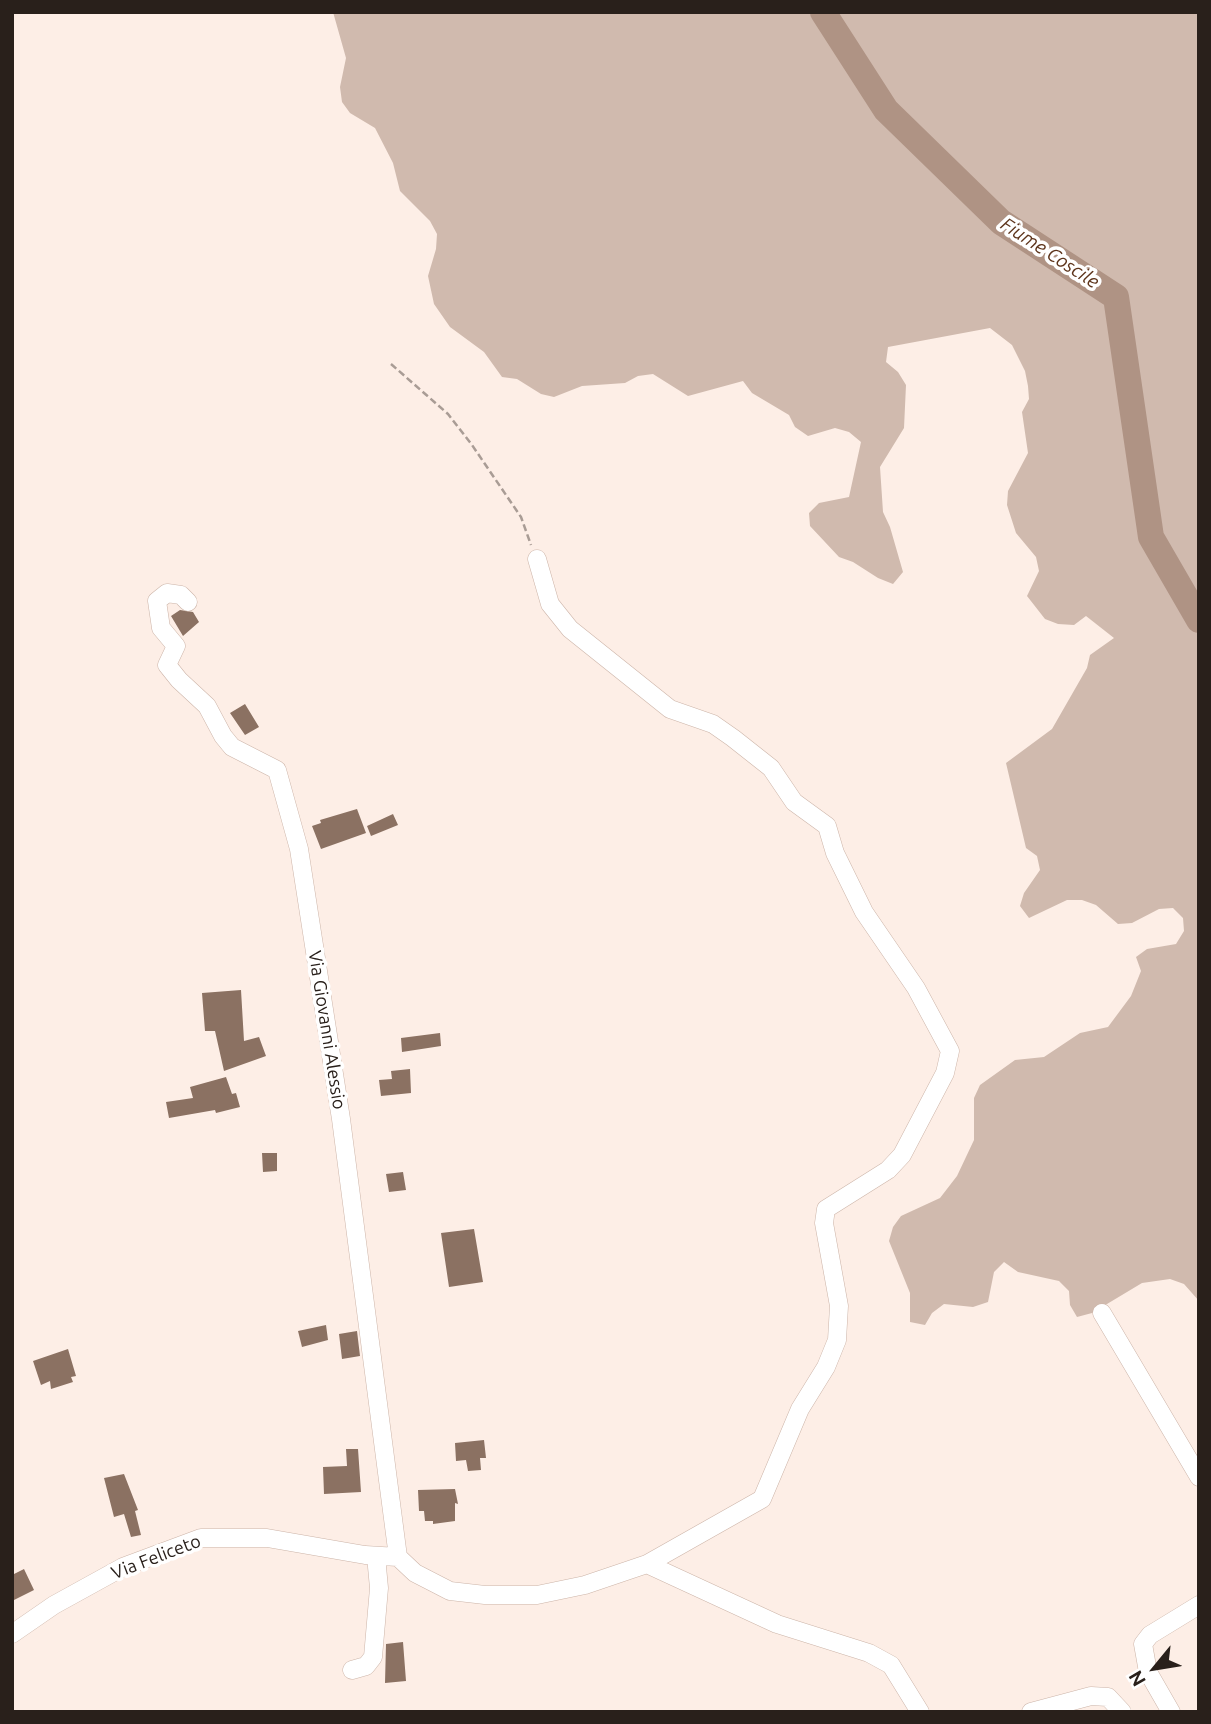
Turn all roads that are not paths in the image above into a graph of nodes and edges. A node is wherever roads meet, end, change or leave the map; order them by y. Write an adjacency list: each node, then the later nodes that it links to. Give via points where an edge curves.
1 (537, 559): 7 (street, via 550,604 570,629 670,709 713,724 733,738 771,768 794,802 827,825 835,853 864,912 916,988 950,1051 945,1073 902,1155 888,1170 826,1209 824,1223 839,1306 837,1340 800,1409 762,1499)
2 (188, 602): 6 (street, Via Giovanni Alessio, via 181,595 167,593 157,601 161,628 176,646 167,665 207,706 232,747 277,769 299,849 341,1119)
3 (1102, 1313): 4 (street)
4 (1199, 1477)
5 (376, 1556): 6 (street, Via Feliceto); 9 (street, Via Feliceto, via 267,1538 201,1538 92,1583); 10 (street, via 379,1588 373,1657 366,1666)
6 (398, 1557): 7 (street, via 415,1573 450,1591 485,1595 537,1595 586,1585)
7 (647, 1564): 11 (street, via 778,1624 869,1653 891,1665)
8 (1199, 1605): 14 (street, via 1143,1644 1148,1672)
9 (12, 1634)
10 (352, 1670)
11 (920, 1712)
12 (1031, 1712): 13 (street, via 1091,1696 1108,1697)
13 (1122, 1712)
14 (1171, 1712)

